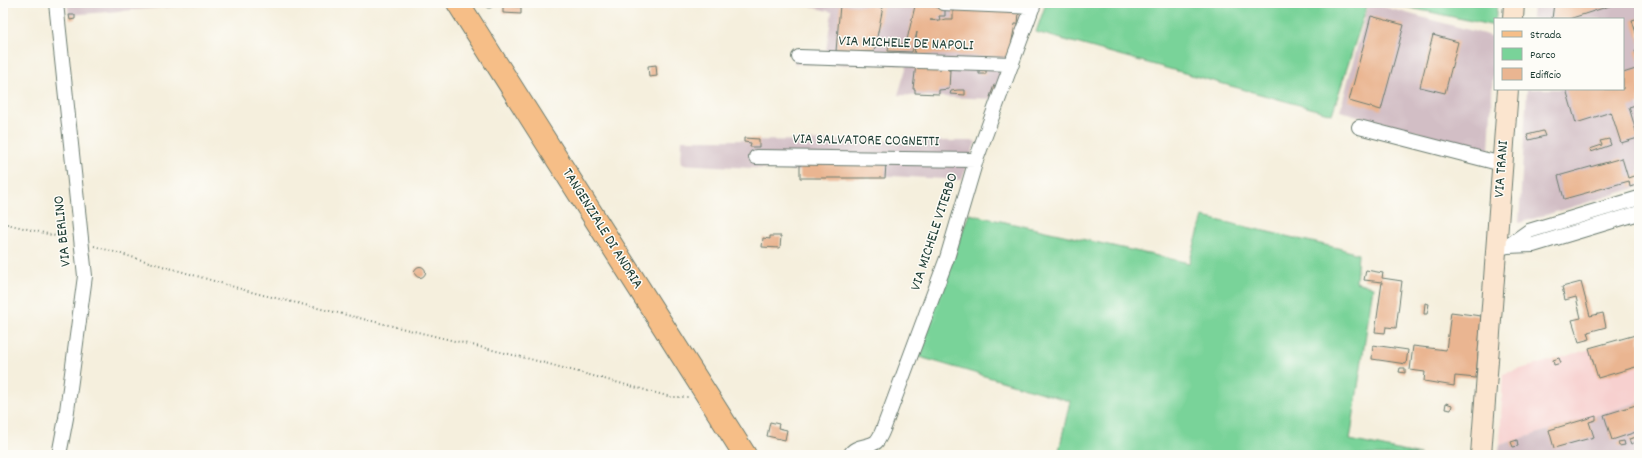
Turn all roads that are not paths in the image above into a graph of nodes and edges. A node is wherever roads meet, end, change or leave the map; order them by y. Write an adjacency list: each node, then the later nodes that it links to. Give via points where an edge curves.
1 (56, 3): 17 (street, VIA BERLINO, via 85,276)
2 (458, 3): 18 (main road, TANGENZIALE DI ANDRIA)
3 (943, 3): 5 (street)
4 (1514, 3): 6 (main road)
5 (1034, 5): 8 (street, VIA MICHELE VITERBO)
6 (1513, 18)
7 (799, 57): 8 (street, VIA MICHELE DE NAPOLI)
8 (1012, 64): 12 (street, VIA MICHELE VITERBO)
9 (1508, 90): 13 (main road, VIA TRANI)
10 (1359, 127): 13 (street)
11 (756, 157): 12 (street, VIA SALVATORE COGNETTI)
12 (976, 160): 19 (street, VIA MICHELE VITERBO, via 947,258 884,427 878,440 873,444 856,448)
13 (1502, 164): 16 (main road, VIA TRANI)
14 (1639, 198): 16 (street, via 1529,231)
15 (1639, 213): 16 (street, via 1533,245)
16 (1502, 248): 20 (main road, VIA TRANI)
17 (59, 455)
18 (745, 455)
19 (850, 455)
20 (1481, 455)

